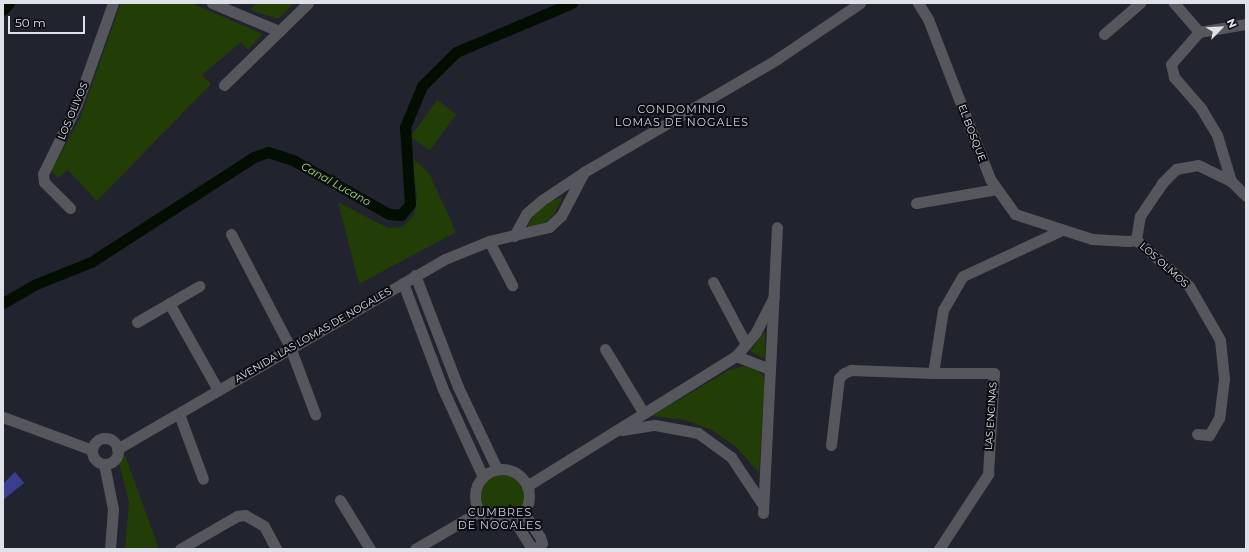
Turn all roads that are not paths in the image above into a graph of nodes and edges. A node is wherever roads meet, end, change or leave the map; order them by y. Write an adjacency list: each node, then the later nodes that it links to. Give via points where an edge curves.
1 (113, 3): 18 (street, LOS OLIVOS, via 78,104 43,174 44,182)
2 (212, 3): 9 (street)
3 (308, 3): 9 (street)
4 (860, 3): 13 (street, via 776,59)
5 (918, 3): 15 (street, EL BOSQUE, via 928,19 990,179)
6 (1140, 3): 11 (street)
7 (1174, 3): 10 (street)
8 (1246, 24): 10 (street)
9 (279, 31): 12 (street)
10 (1199, 32): 14 (street, via 1171,64 1174,77 1201,108 1218,135)
11 (1104, 34)
12 (224, 85)
13 (584, 172): 22 (street, via 527,213); 22 (street, AVENIDA LAS LOMAS DE NOGALES, via 561,216 549,227)
14 (1231, 181): 16 (street); 23 (street, via 1198,165 1176,169 1162,183 1140,216)
15 (997, 189): 17 (street); 20 (street, EL BOSQUE, via 1015,214)
16 (1246, 196)
17 (916, 203)
18 (70, 208)
19 (777, 227): 30 (street)
20 (1062, 230): 23 (street, EL BOSQUE, via 1092,239); 40 (street, via 963,276 943,310)
21 (231, 234): 35 (street)
22 (514, 236): 24 (street, AVENIDA LAS LOMAS DE NOGALES)
23 (1136, 240): 48 (street, LOS OLMOS, via 1189,286 1220,340 1224,379 1220,418 1209,435)
24 (489, 241): 25 (street, AVENIDA LAS LOMAS DE NOGALES, via 454,254); 28 (street)
25 (415, 275): 26 (street, AVENIDA LAS LOMAS DE NOGALES); 34 (street)
26 (403, 282): 35 (street, AVENIDA LAS LOMAS DE NOGALES); 37 (street)
27 (713, 282): 33 (street)
28 (512, 285)
29 (199, 286): 31 (street)
30 (774, 297): 33 (street, via 756,332); 39 (street)
31 (169, 303): 32 (street); 41 (street)
32 (137, 322)
33 (746, 344): 38 (street)
34 (443, 346): 37 (street); 42 (street)
35 (290, 347): 41 (street, AVENIDA LAS LOMAS DE NOGALES); 46 (street)
36 (605, 349): 44 (street)
37 (428, 351): 43 (street)
38 (736, 356): 39 (street); 44 (street)
39 (770, 369): 49 (street, via 762,508 731,457 698,433 681,428 650,425)
40 (933, 373): 50 (street, via 851,370 844,373 839,378); 67 (street, LAS ENCINAS, via 994,373 988,474)
41 (218, 390): 45 (street, AVENIDA LAS LOMAS DE NOGALES)
42 (466, 406): 43 (street); 54 (street)
43 (452, 412): 55 (street)
44 (643, 412): 49 (street)
45 (179, 414): 51 (street, AVENIDA LAS LOMAS DE NOGALES); 56 (street)
46 (315, 414)
47 (3, 417): 52 (street)
48 (1197, 434)
49 (611, 435): 57 (street)
50 (831, 445)
51 (117, 449): 52 (street, via 113,440 104,438 95,441); 53 (street, via 115,458)
52 (92, 450): 53 (street, via 94,458)
53 (104, 464): 62 (street, via 113,509)
54 (497, 469): 55 (street); 57 (street, via 512,471)
55 (484, 476): 59 (street, via 476,490)
56 (203, 479)
57 (527, 486): 60 (street, via 529,500)
58 (340, 500): 65 (street)
59 (480, 511): 61 (street, via 495,522); 66 (street)
60 (524, 513): 61 (street); 61 (street, via 540,537 542,543 538,548 530,546)
61 (514, 520)
62 (110, 549)
63 (180, 549): 64 (street, via 237,516 245,515 264,526)
64 (276, 549)
65 (370, 549)
66 (415, 549)
67 (938, 549)

